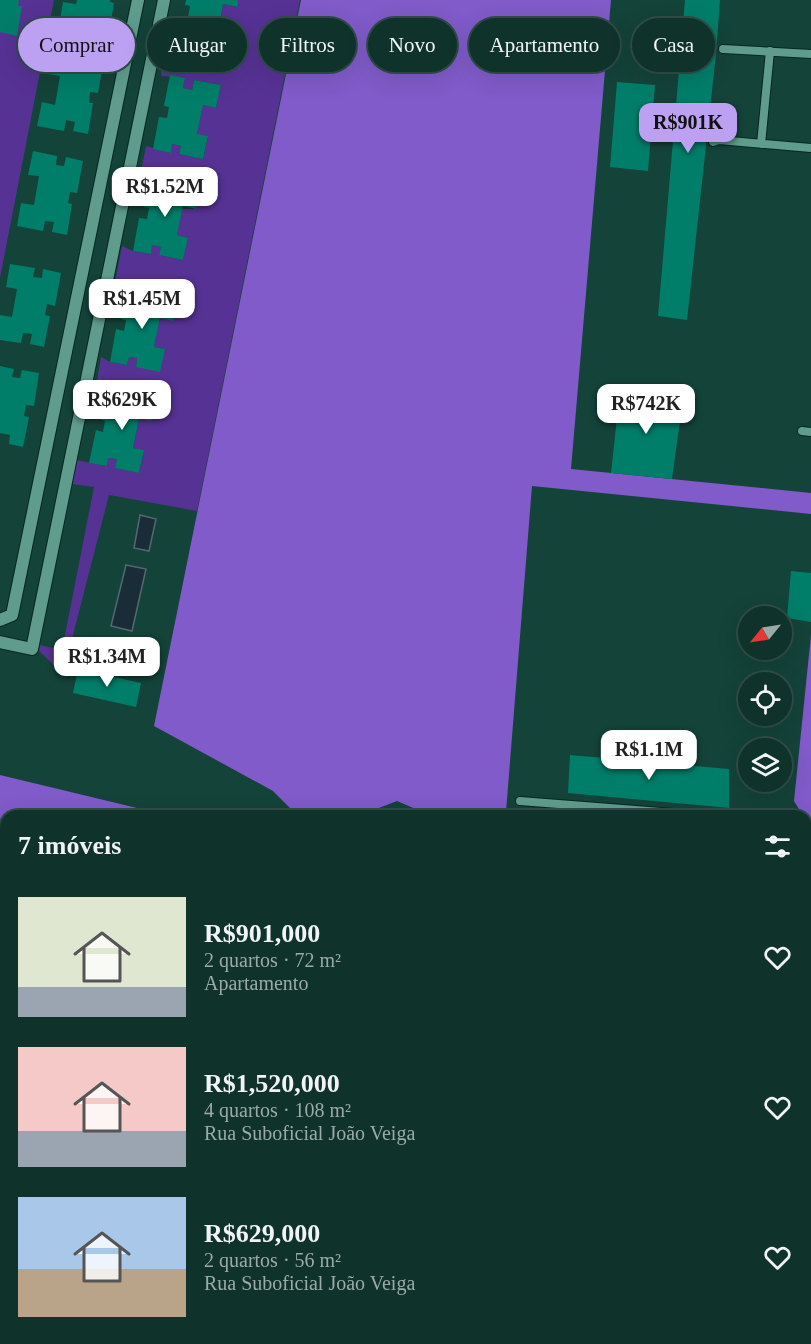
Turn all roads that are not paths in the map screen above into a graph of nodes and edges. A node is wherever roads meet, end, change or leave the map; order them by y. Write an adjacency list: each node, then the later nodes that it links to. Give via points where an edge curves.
1 (138, 0): 9 (street, via 12,615)
2 (164, 0): 10 (street, via 32,649)
3 (723, 49): 4 (lane)
4 (770, 51): 5 (lane); 7 (lane)
5 (811, 54)
6 (713, 142): 7 (lane)
7 (761, 144): 8 (lane)
8 (811, 148)
9 (0, 620)
10 (0, 642)
11 (520, 801): 12 (lane)
12 (635, 810)

